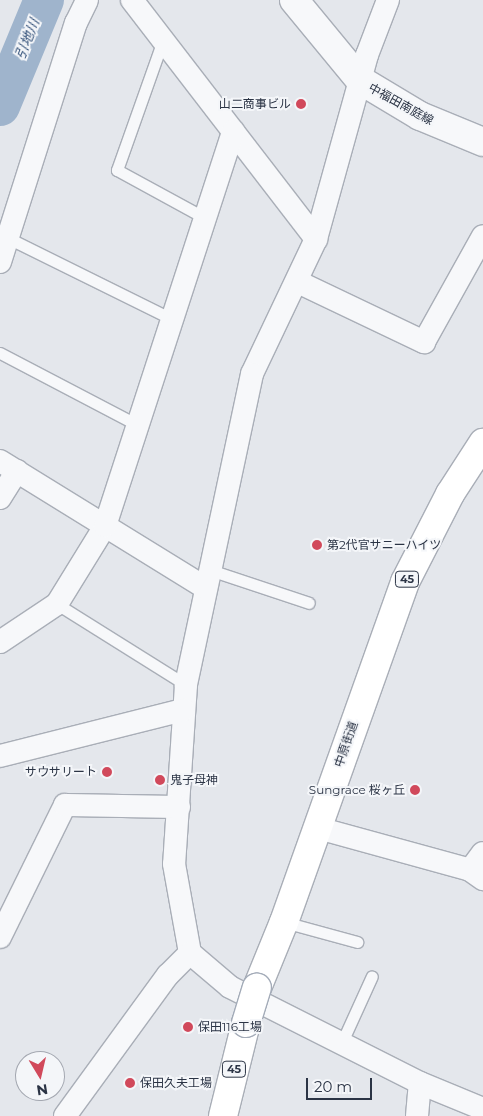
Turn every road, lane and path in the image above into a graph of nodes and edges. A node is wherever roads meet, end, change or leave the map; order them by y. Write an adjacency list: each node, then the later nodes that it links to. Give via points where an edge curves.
1 (87, 0): 11 (street, via 76,23)
2 (132, 0): 5 (street)
3 (294, 0): 6 (street, 中福田南庭線)
4 (388, 0): 6 (street)
5 (162, 40): 7 (street); 9 (lane, via 117,170)
6 (360, 80): 8 (street, 中福田南庭線, via 420,116); 12 (street)
7 (233, 132): 9 (street); 12 (street)
8 (483, 142)
9 (205, 218): 15 (street)
10 (483, 236): 14 (street, via 424,342)
11 (8, 238): 13 (street); 15 (lane)
12 (316, 239): 14 (street)
13 (0, 262)
14 (298, 282): 22 (street, via 252,374)
15 (172, 319): 17 (street)
16 (0, 353): 17 (lane)
17 (138, 425): 21 (street)
18 (483, 443): 30 (main road, 中原街道 / 45, via 450,494 406,582)
19 (9, 466): 20 (street); 21 (street)
20 (0, 498)
21 (105, 526): 22 (street); 24 (street)
22 (208, 579): 23 (lane); 26 (street)
23 (309, 603)
24 (57, 604): 25 (street); 26 (lane)
25 (0, 642)
26 (186, 685): 27 (street)
27 (183, 710): 28 (street); 29 (street)
28 (0, 756)
29 (178, 807): 33 (street, via 65,805); 35 (street, via 174,864)
30 (318, 828): 31 (street); 32 (main road, 中原街道 / 45)
31 (479, 867)
32 (284, 922): 34 (lane); 41 (main road, 中原街道 / 45, bridge, via 257,988)
33 (0, 937)
34 (357, 942)
35 (190, 953): 37 (street, via 230,987); 40 (street, via 168,975)
36 (372, 976): 37 (lane)
37 (342, 1042): 38 (street)
38 (420, 1083): 39 (street); 42 (street)
39 (483, 1109)
40 (66, 1116)
41 (223, 1116)
42 (417, 1116)

